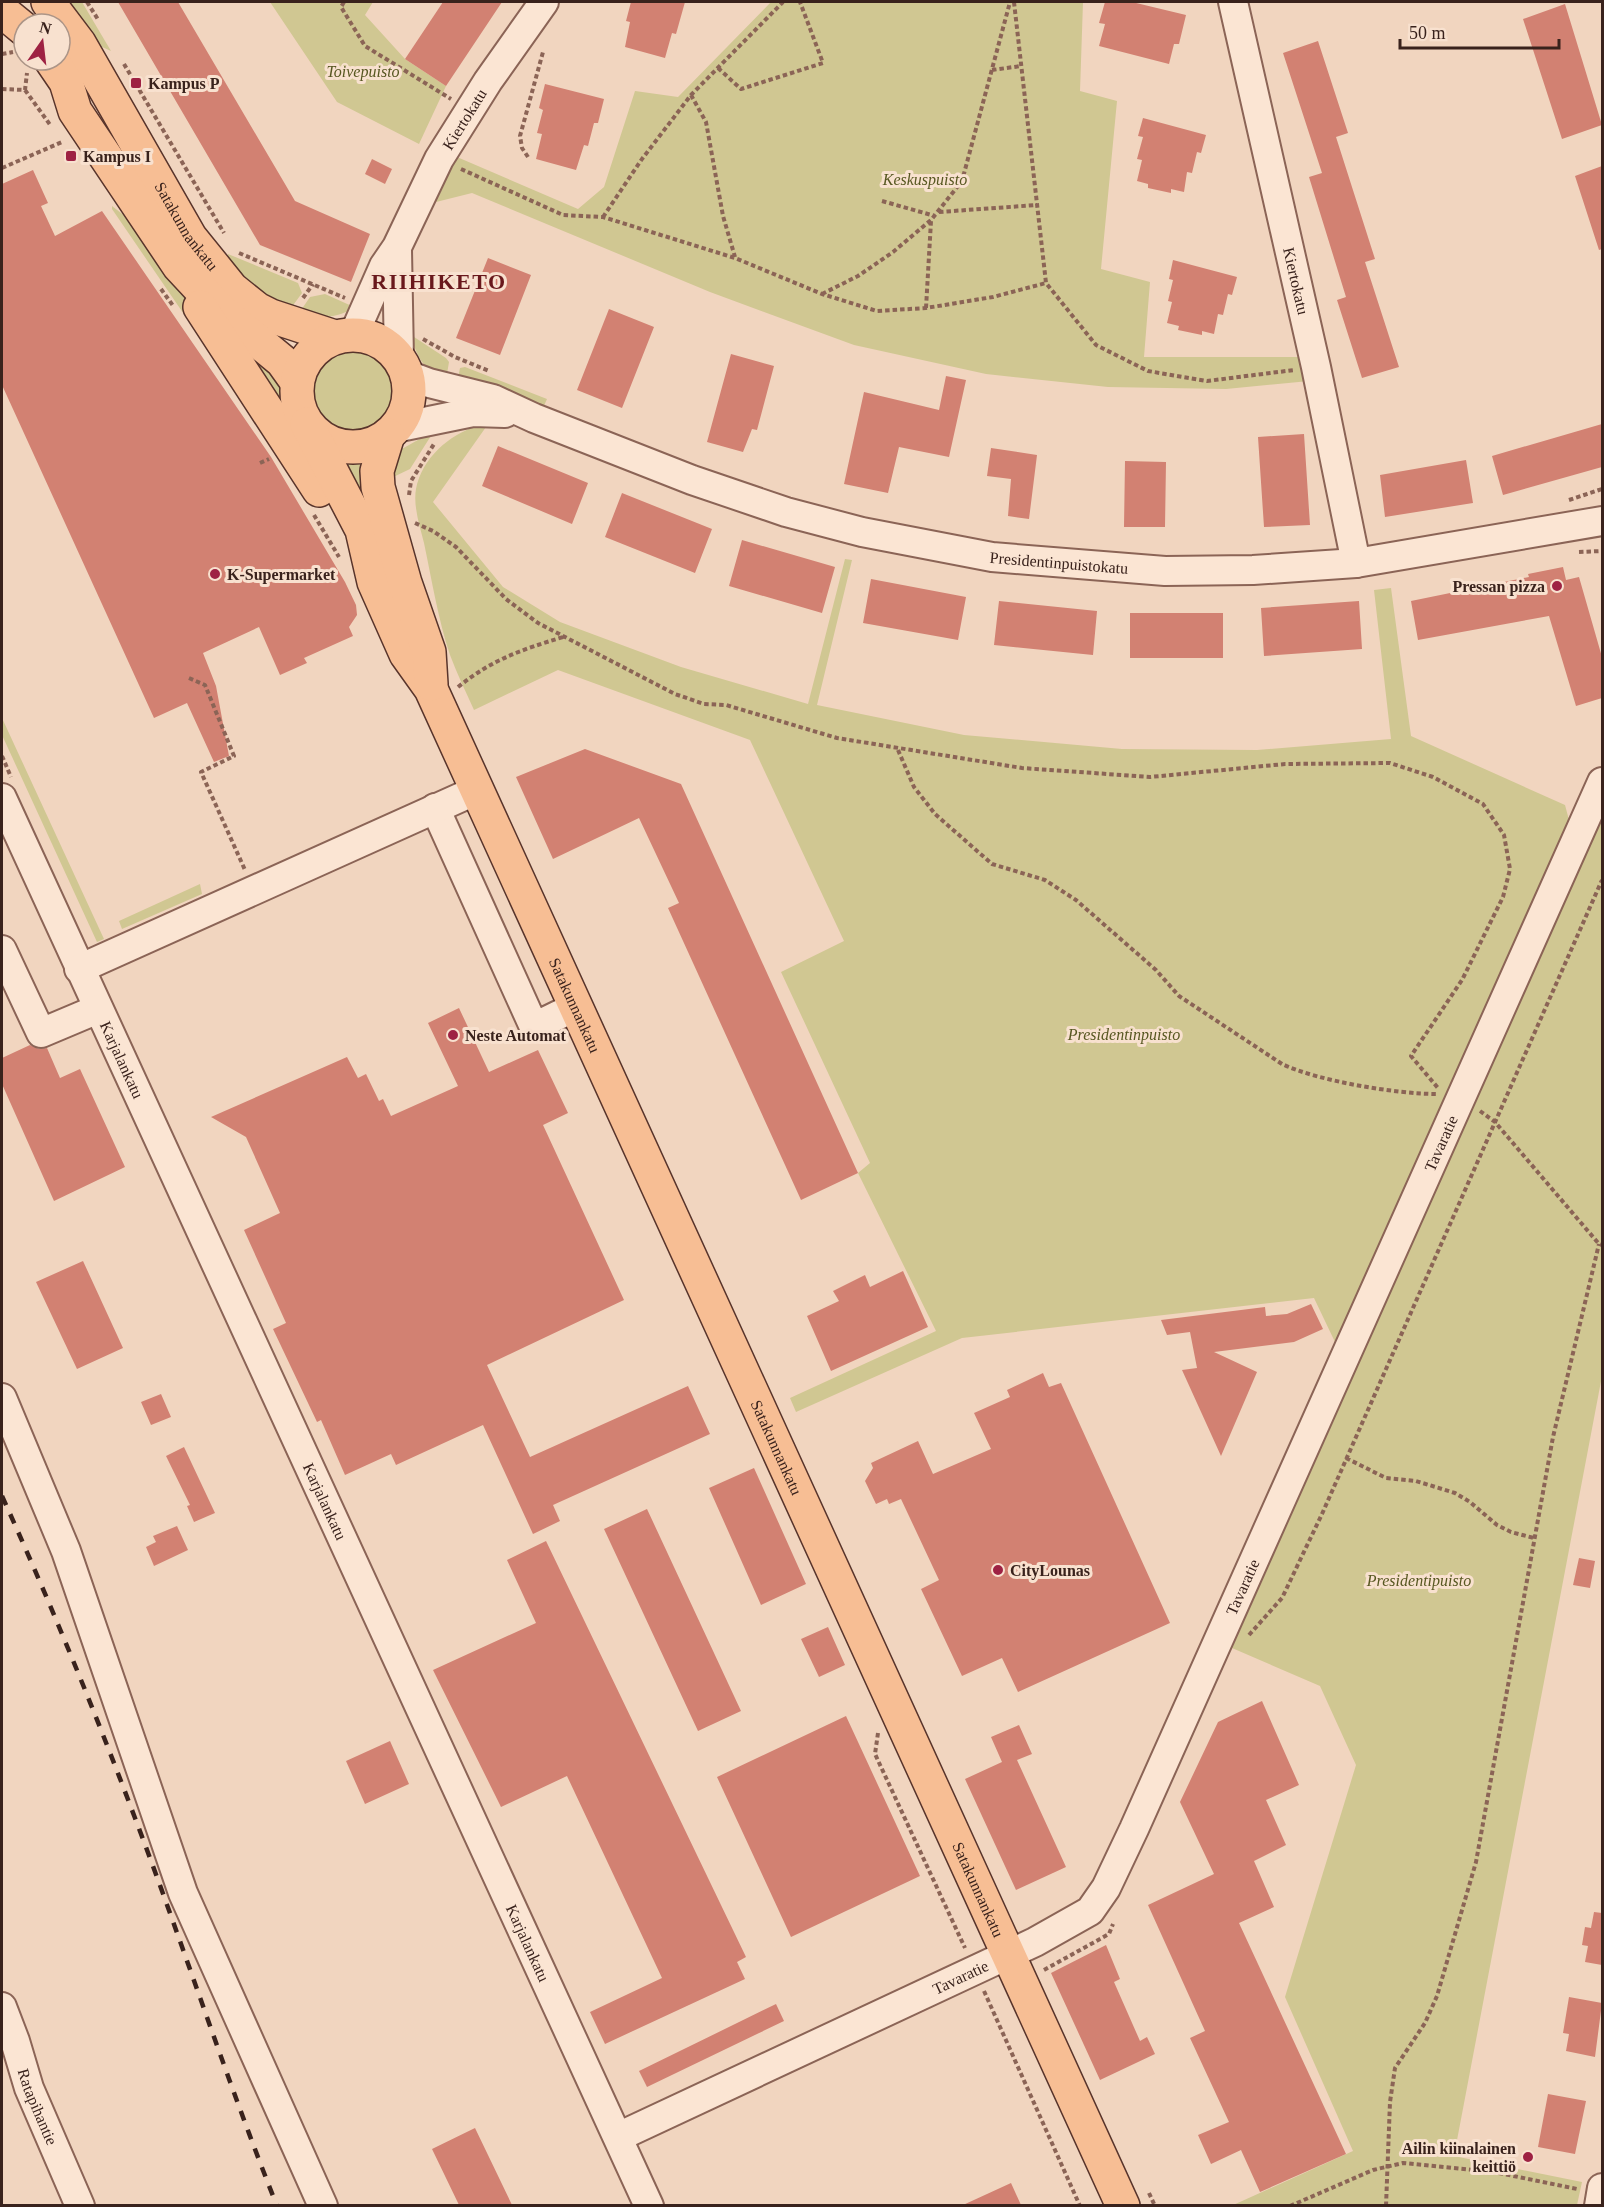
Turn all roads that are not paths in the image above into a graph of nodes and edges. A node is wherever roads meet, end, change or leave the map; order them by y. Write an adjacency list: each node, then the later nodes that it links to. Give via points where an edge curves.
1 (48, 2): 7 (main road, Satakunnankatu, via 79,43 190,237 225,281 257,309)
2 (544, 2): 5 (street, Kiertokatu, via 439,159)
3 (1233, 2): 14 (street, Kiertokatu)
4 (50, 72): 6 (main road, Satakunnankatu, via 66,82 75,111)
5 (397, 247): 7 (street, Kiertokatu); 8 (street, Kiertokatu)
6 (168, 275): 9 (main road, Satakunnankatu, via 220,310 282,361); 15 (main road, via 182,279 292,446)
7 (351, 326): 8 (main road, via 385,345); 9 (main road, via 315,349 301,367)
8 (402, 366): 10 (street, Presidentinpuistokatu, via 429,383 493,399); 12 (main road, via 408,383 407,404)
9 (297, 382): 11 (main road, via 299,409)
10 (534, 418): 12 (street, Presidentinpuistokatu, via 473,412); 14 (street, Presidentinpuistokatu, via 786,512 862,532 992,557 1165,571)
11 (307, 423): 12 (main road, via 321,437 339,446 358,447); 15 (main road, Satakunnankatu, via 362,530)
12 (391, 431): 16 (main road, Satakunnankatu, via 377,471 378,487 405,583)
13 (1602, 521): 14 (street, Presidentinpuistokatu)
14 (1356, 563)
15 (374, 582): 16 (main road, Satakunnankatu, via 406,654)
16 (444, 688): 18 (main road, Satakunnankatu)
17 (1602, 782): 26 (street, Tavaratie, via 1106,1888 1090,1911 1076,1921)
18 (477, 790): 20 (street); 23 (main road, Satakunnankatu)
19 (2, 798): 22 (street, Karjalankatu)
20 (435, 808): 22 (street); 23 (street, via 534,1027)
21 (2, 950): 24 (street, via 41,1033)
22 (79, 969): 24 (street, Karjalankatu)
23 (578, 1006): 26 (main road, Satakunnankatu)
24 (98, 1009): 28 (street, Karjalankatu)
25 (2, 1398): 30 (street, via 66,1551 183,1893)
26 (1010, 1954): 28 (street, Tavaratie); 32 (main road, Satakunnankatu)
27 (2, 2007): 29 (street, Ratapihantie, via 29,2088)
28 (618, 2138): 31 (street, Karjalankatu)
29 (80, 2205)
30 (323, 2205)
31 (649, 2205)
32 (1124, 2205)

